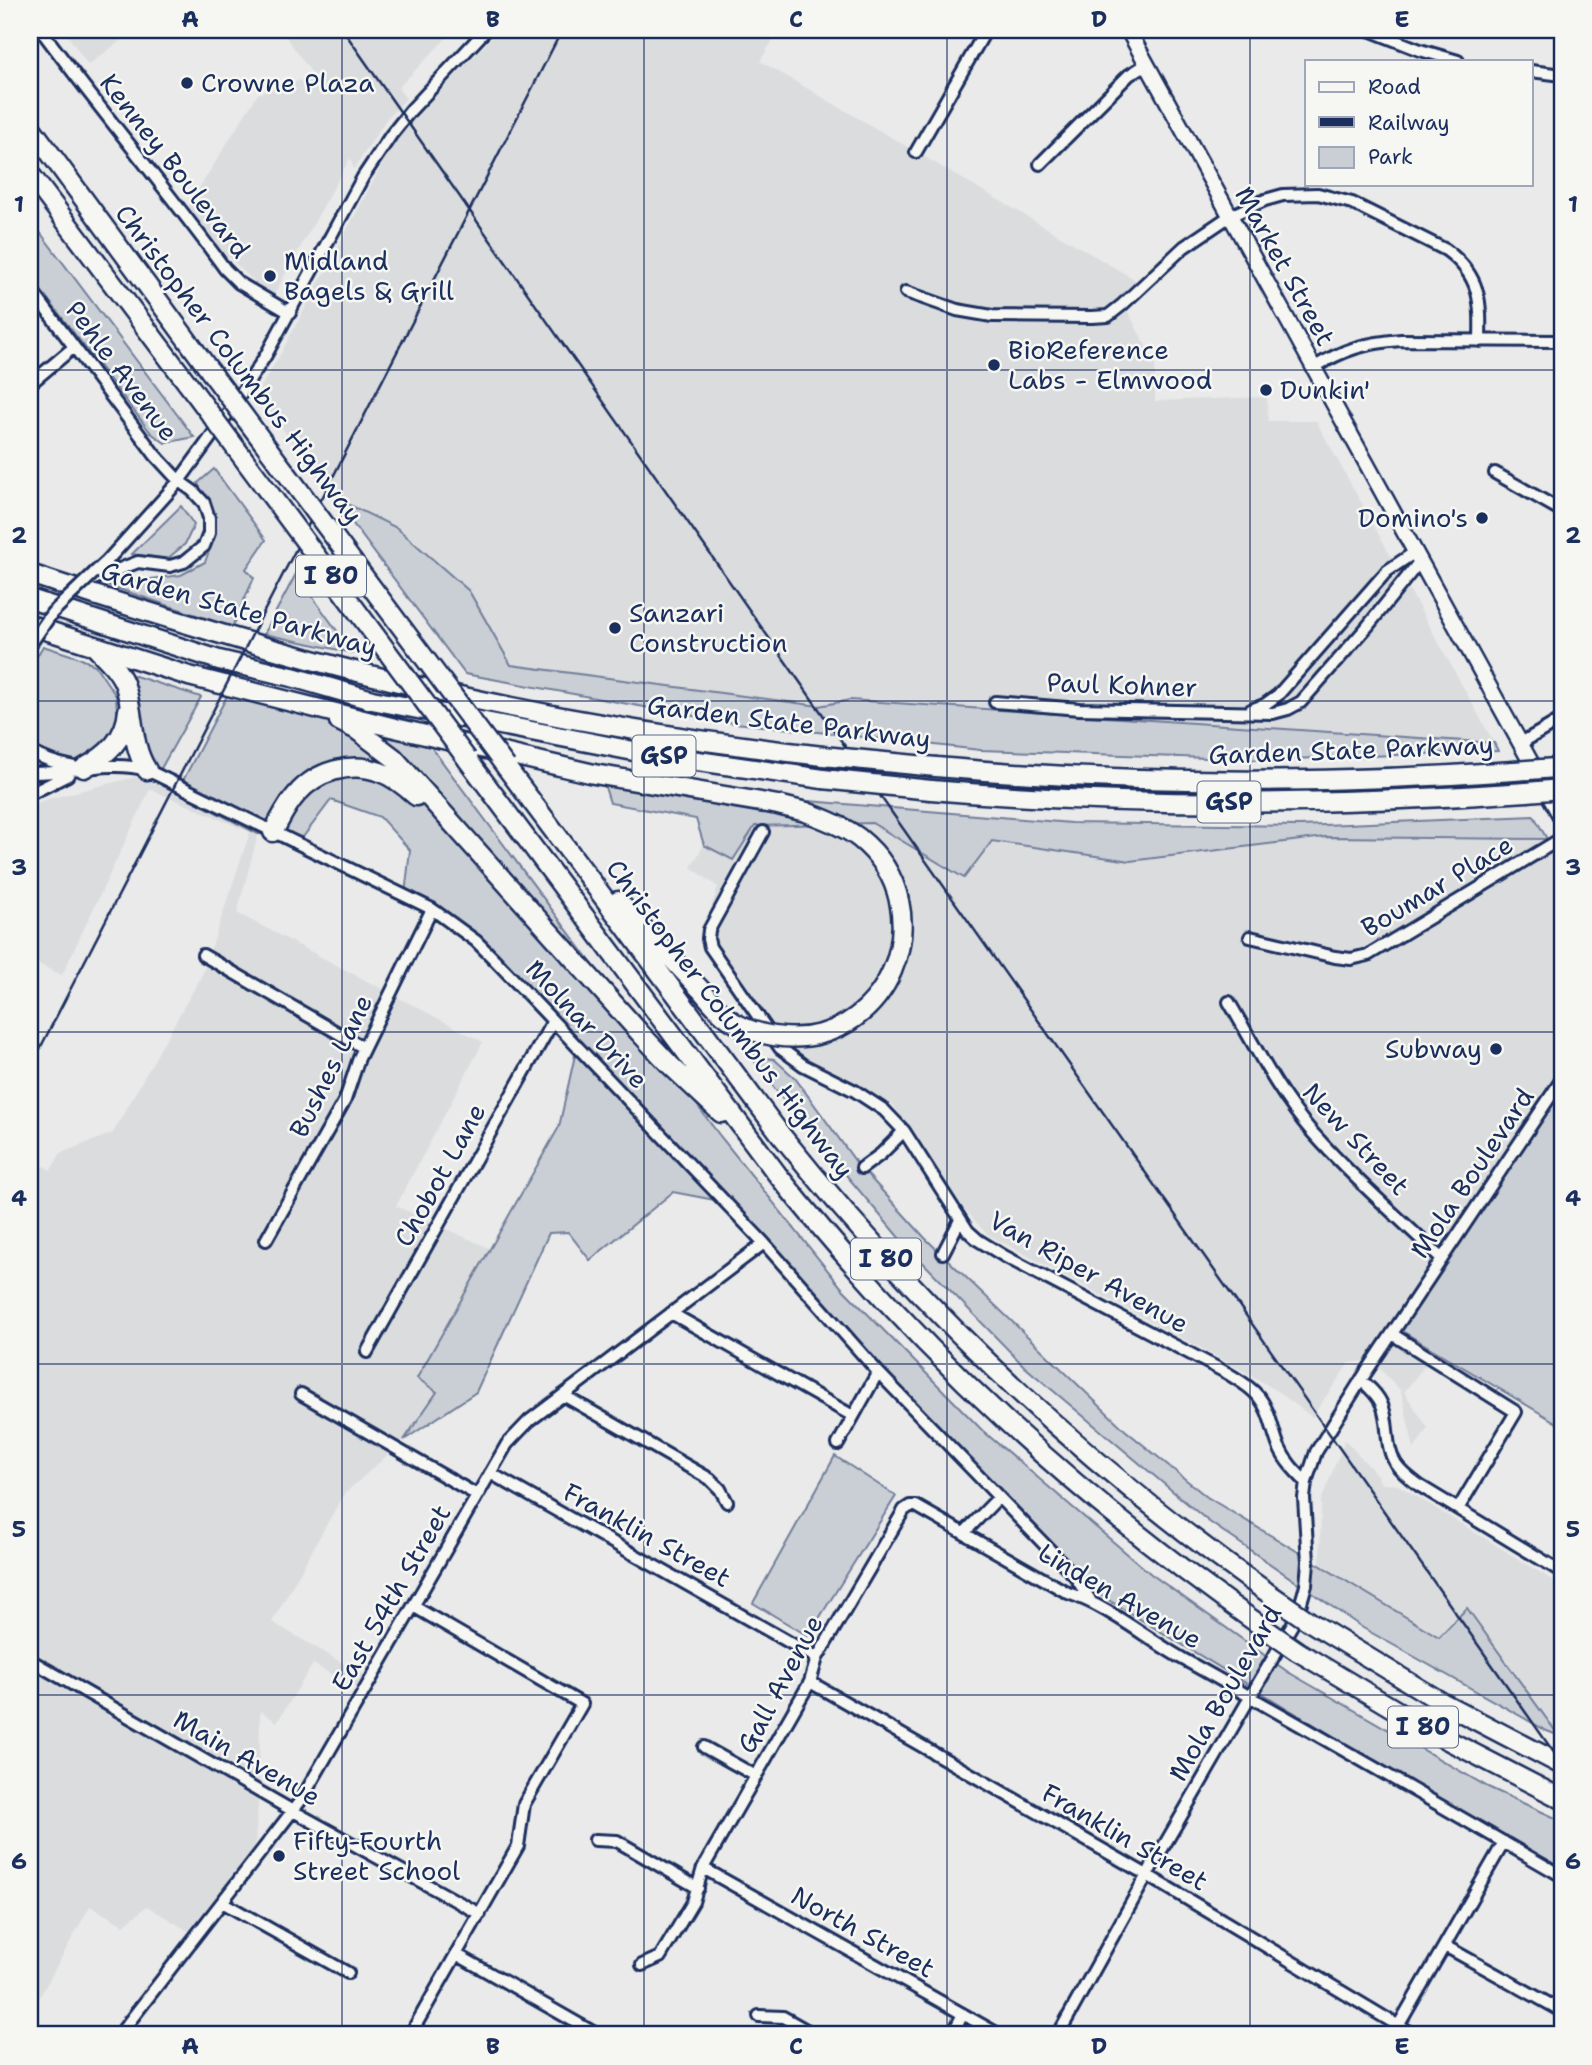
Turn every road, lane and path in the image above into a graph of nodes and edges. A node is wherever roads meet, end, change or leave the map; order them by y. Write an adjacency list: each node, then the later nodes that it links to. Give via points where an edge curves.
1 (41, 30): 17 (street, Kenney Boulevard, via 225,269 239,283)
2 (486, 30): 17 (street, via 391,135 363,177)
3 (986, 30): 11 (street)
4 (1128, 30): 7 (main road, Market Street)
5 (1369, 30): 6 (street)
6 (1455, 60)
7 (1146, 64): 12 (street, via 1129,75); 14 (main road, Market Street)
8 (1532, 71): 9 (street)
9 (1562, 75)
10 (30, 126): 50 (highway, Christopher Columbus Highway / I 80, bridge)
11 (916, 152)
12 (1040, 164)
13 (30, 174): 60 (highway, Christopher Columbus Highway / I 80, bridge)
14 (1230, 216): 16 (street, via 1184,247 1108,316 992,316 957,310); 18 (street, via 1265,200 1299,193 1334,197 1446,250 1473,278 1481,306); 21 (main road, Market Street)
15 (30, 288): 20 (street, Pehle Avenue)
16 (906, 292)
17 (290, 313): 24 (street)
18 (1480, 341): 19 (street); 21 (street, via 1379,342 1336,354)
19 (1562, 341)
20 (74, 347): 22 (street); 24 (street, Pehle Avenue)
21 (1313, 369): 26 (main road, Market Street)
22 (30, 384)
23 (1494, 473): 25 (street)
24 (179, 481): 28 (street, bridge); 28 (street, Pehle Avenue, via 204,503 209,518 204,546 184,562 138,562)
25 (1562, 511)
26 (1418, 556): 36 (street, Paul Kohner, via 1401,560 1387,571 1278,695); 36 (street, Paul Kohner, via 1367,627 1301,702 1273,713); 38 (main road, Market Street)
27 (34, 574): 41 (highway, Garden State Parkway / GSP, bridge, via 228,636 370,675 652,732 823,756 1040,775 1182,781 1392,778)
28 (82, 583): 31 (street, bridge, via 52,613)
29 (30, 599): 44 (highway, Garden State Parkway / GSP, bridge, via 219,660 372,700 649,754 823,779 1038,797 1181,802 1352,801)
30 (30, 625): 32 (highway)
31 (30, 645)
32 (96, 648): 33 (highway); 34 (highway, via 122,680)
33 (239, 690): 50 (highway, bridge, via 594,774 806,812 857,837 877,855 899,899 903,927 899,954 873,1002 830,1032 785,1038 760,1033 719,1011); 54 (highway, via 334,719 376,743)
34 (129, 700): 40 (highway, via 124,732 106,754); 42 (highway, via 138,752)
35 (995, 702): 36 (street, Paul Kohner, via 1079,709)
36 (1248, 711)
37 (1562, 719): 38 (street)
38 (1521, 743): 46 (main road, Market Street)
39 (30, 751): 40 (street, via 55,763)
40 (84, 768): 42 (street, Molnar Drive, via 135,766); 43 (street, Molnar Drive); 45 (street)
41 (1559, 768)
42 (147, 770): 47 (street, Molnar Drive)
43 (30, 773)
44 (1562, 789)
45 (30, 794)
46 (1562, 819)
47 (273, 832): 51 (street, Molnar Drive); 54 (highway, via 296,794 327,772 345,767 381,772 401,783 438,816)
48 (763, 832): 59 (street, Van Riper Avenue, via 709,930 710,947 780,1048 884,1110)
49 (1562, 838): 52 (street, Boumar Place, via 1368,955 1343,958)
50 (562, 843): 92 (highway, Christopher Columbus Highway / I 80, bridge, via 781,1135 858,1228 1027,1401 1194,1540 1310,1622 1443,1703)
51 (432, 909): 56 (street, Molnar Drive, via 476,941); 57 (street, Bushes Lane)
52 (1250, 937)
53 (203, 955): 57 (street)
54 (576, 963): 60 (highway, via 670,1065)
55 (1229, 1002): 66 (street, New Street, via 1282,1092 1311,1131)
56 (553, 1021): 64 (street, Molnar Drive); 69 (street, Chobot Lane)
57 (364, 1048): 63 (street, Bushes Lane, via 345,1100)
58 (1562, 1079): 66 (street, Mola Boulevard)
59 (904, 1131): 61 (street); 62 (street, Van Riper Avenue)
60 (755, 1145): 94 (highway, Christopher Columbus Highway / I 80, bridge, via 881,1296 991,1409 1109,1513 1297,1651 1423,1727)
61 (862, 1168)
62 (960, 1220): 65 (street); 77 (street, Van Riper Avenue, via 978,1240 1003,1256 1248,1386 1266,1409 1286,1460)
63 (266, 1240)
64 (764, 1243): 67 (street, East 54th Street); 70 (street, Molnar Drive)
65 (943, 1253)
66 (1442, 1259): 68 (street, Mola Boulevard)
67 (671, 1313): 73 (street, East 54th Street); 74 (street)
68 (1392, 1334): 71 (street, Mola Boulevard); 82 (street, via 1516,1412)
69 (367, 1352)
70 (878, 1372): 74 (street); 79 (street, Molnar Drive)
71 (1361, 1380): 77 (street, Mola Boulevard, via 1316,1452); 82 (street, via 1382,1404 1389,1452 1396,1465)
72 (301, 1394): 78 (street)
73 (563, 1395): 76 (street, East 54th Street, via 516,1433); 80 (street, via 710,1479)
74 (853, 1416): 75 (street)
75 (838, 1444)
76 (490, 1473): 78 (street, East 54th Street); 87 (street, Franklin Street)
77 (1306, 1482): 90 (street, Mola Boulevard, via 1306,1585 1282,1644)
78 (477, 1495): 86 (street, East 54th Street)
79 (998, 1498): 83 (street); 85 (street, Molnar Drive, via 1074,1576)
80 (727, 1502)
81 (910, 1506): 83 (street, Linden Avenue); 87 (street, Gall Avenue)
82 (1458, 1509): 84 (street)
83 (964, 1534): 85 (street, Linden Avenue, via 1068,1593)
84 (1562, 1572)
85 (1090, 1600): 90 (street, Linden Avenue)
86 (413, 1606): 95 (street, East 54th Street); 103 (street, via 582,1704 524,1804 518,1846)
87 (817, 1658): 89 (street, Gall Avenue)
88 (30, 1660): 95 (street, Main Avenue)
89 (810, 1682): 93 (street, Gall Avenue); 99 (street, Franklin Street)
90 (1250, 1695): 97 (street, Linden Avenue); 99 (street, Mola Boulevard)
91 (704, 1747): 93 (street)
92 (1562, 1765)
93 (756, 1776): 98 (street, Gall Avenue)
94 (1558, 1797)
95 (293, 1811): 102 (street, East 54th Street); 103 (street, Main Avenue)
96 (595, 1840): 101 (street, via 617,1841)
97 (1504, 1842): 100 (street, Linden Avenue); 104 (street)
98 (703, 1868): 101 (street, Gall Avenue); 109 (street, North Street)
99 (1147, 1875): 112 (street, Franklin Street); 120 (street, Mola Boulevard)
100 (1562, 1876)
101 (698, 1888): 106 (street, Gall Avenue, via 660,1957)
102 (222, 1902): 107 (street); 114 (street, East 54th Street)
103 (480, 1913): 105 (street)
104 (1445, 1946): 108 (street); 112 (street)
105 (456, 1954): 115 (street); 116 (street)
106 (642, 1965)
107 (348, 1973)
108 (1562, 2011)
109 (963, 2014): 118 (street); 119 (street, North Street)
110 (759, 2016): 117 (street, via 783,2017)
111 (30, 2029): 113 (street)
112 (1395, 2031): 121 (street, Franklin Street)
113 (40, 2035)
114 (119, 2035)
115 (410, 2035)
116 (598, 2035)
117 (815, 2035)
118 (952, 2035)
119 (1000, 2035)
120 (1058, 2035)
121 (1414, 2035)

